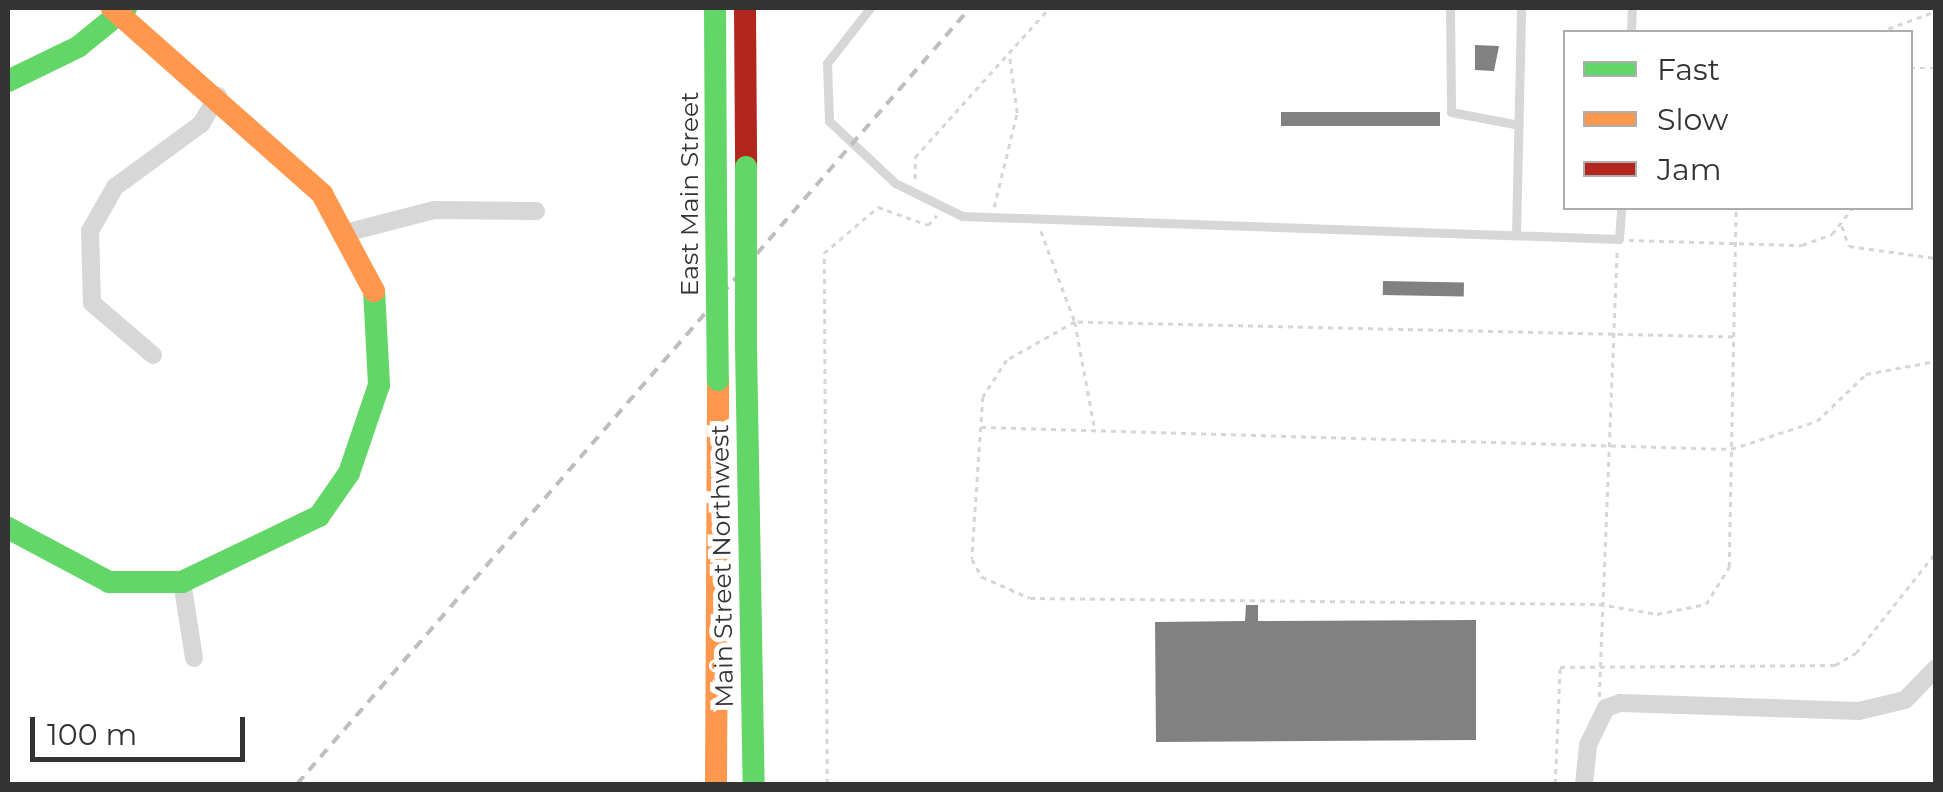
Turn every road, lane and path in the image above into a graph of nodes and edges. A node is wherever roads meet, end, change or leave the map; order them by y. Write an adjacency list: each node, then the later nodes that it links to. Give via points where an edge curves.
1 (715, 8): 33 (main road, East Main Street, bridge)
2 (745, 8): 47 (main road, Main Street Northwest, bridge)
3 (870, 8): 15 (lane, via 827,63 829,121 895,182)
4 (1049, 8): 10 (path)
5 (1450, 8): 13 (lane, via 1451,112)
6 (1521, 8): 13 (lane)
7 (119, 10): 11 (main road, via 48,66); 12 (main road)
8 (1936, 12): 9 (path)
9 (1885, 30)
10 (1010, 52): 14 (path, via 915,157); 20 (path, via 1017,112)
11 (8, 81)
12 (218, 96): 23 (main road, via 322,194); 31 (street, via 200,124 115,187 90,231 92,303)
13 (1519, 124): 24 (lane)
14 (924, 186)
15 (942, 210): 20 (lane); 48 (path, via 928,226 890,206 862,213 824,253)
16 (1621, 210): 25 (lane)
17 (1736, 210): 26 (path)
18 (1851, 210): 22 (path)
19 (536, 212): 23 (street, via 434,210)
20 (990, 218): 21 (lane)
21 (1032, 218): 24 (lane); 28 (path)
22 (1841, 224): 26 (path, via 1802,245); 27 (path, via 1848,246)
23 (348, 232): 40 (main road, via 374,293 382,354 374,413 349,473 319,516 272,550)
24 (1516, 234): 25 (lane)
25 (1618, 239): 26 (path); 29 (path)
26 (1735, 243): 30 (path)
27 (1936, 258)
28 (1074, 322): 29 (path); 34 (path, via 1007,360 984,396); 35 (path)
29 (1609, 334): 30 (path); 36 (path)
30 (1733, 337): 37 (path)
31 (153, 355)
32 (1936, 360): 37 (path, via 1866,374 1817,421)
33 (718, 380): 46 (main road, Main Street Northwest)
34 (980, 427): 35 (path); 41 (path, via 972,560 1004,590)
35 (1095, 432): 36 (path)
36 (1603, 446): 37 (path); 41 (path)
37 (1731, 449): 41 (path, via 1723,590 1685,612)
38 (8, 528): 40 (main road, via 110,582)
39 (1936, 552): 43 (path, via 1856,653 1834,665)
40 (182, 582): 42 (street)
41 (1598, 604): 43 (path)
42 (194, 658)
43 (1596, 664): 45 (path); 49 (path, via 1567,664 1557,676)
44 (1936, 668): 45 (street, via 1905,700 1859,712 1671,700)
45 (1606, 708): 50 (street, via 1588,744)
46 (716, 784)
47 (754, 784)
48 (828, 784)
49 (1556, 784)
50 (1584, 784)

